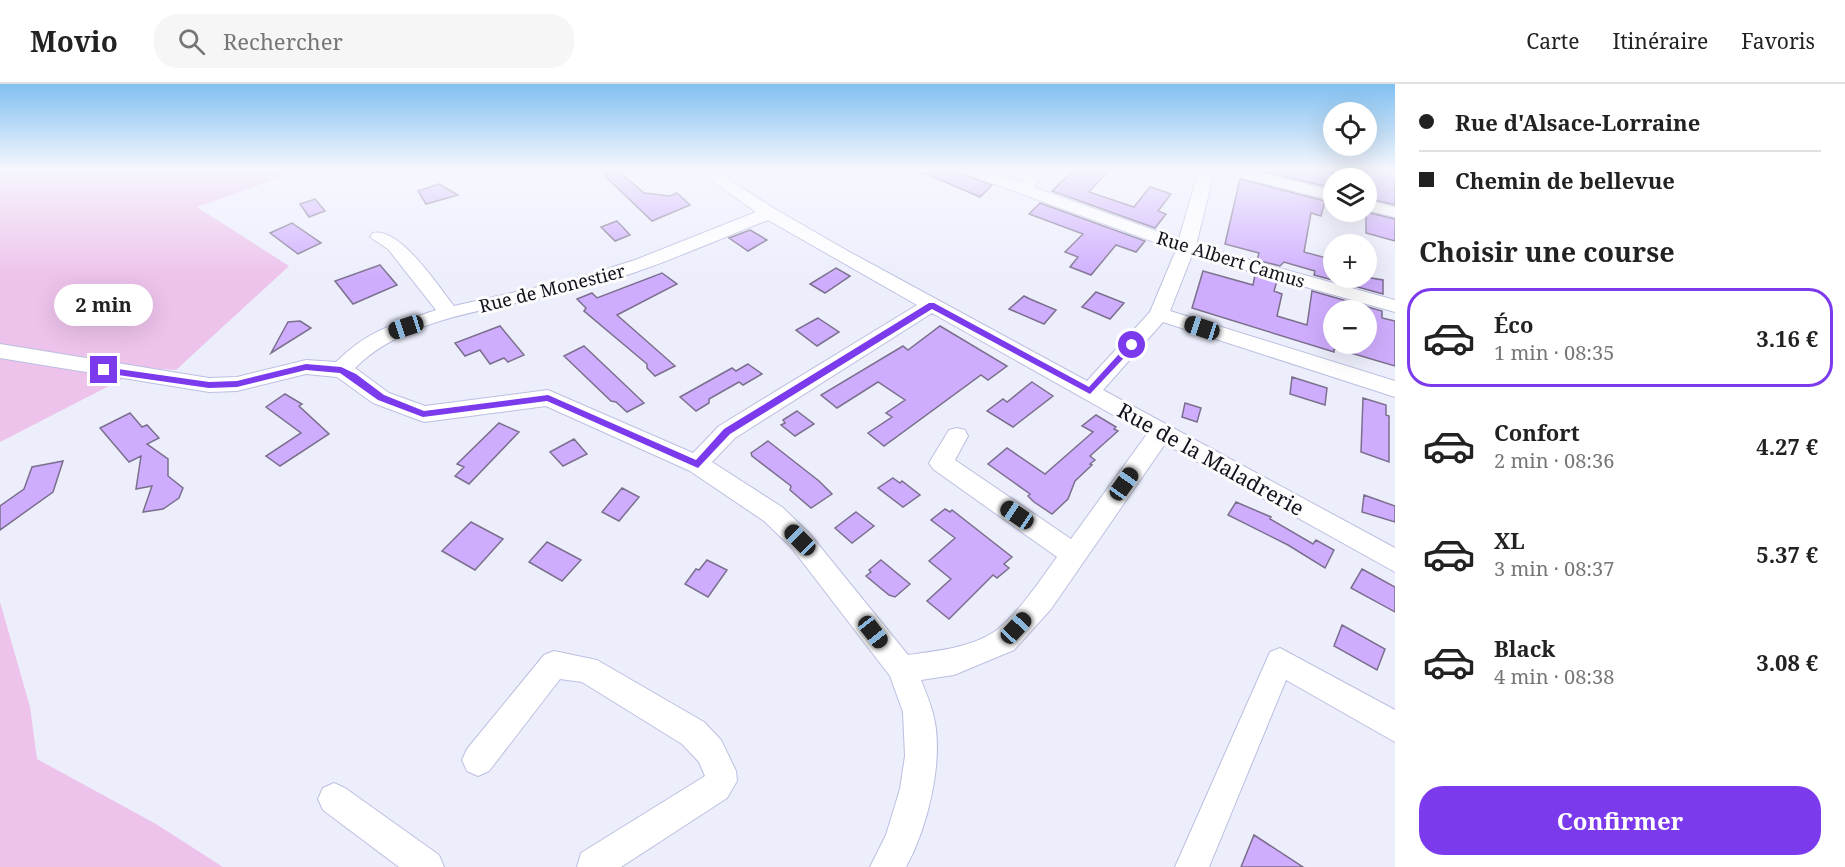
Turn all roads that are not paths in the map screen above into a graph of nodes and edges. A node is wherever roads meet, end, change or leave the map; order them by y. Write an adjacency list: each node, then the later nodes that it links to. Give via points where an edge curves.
1 (758, 206): 6 (street, Rue de la Maladrerie)
2 (1073, 206): 8 (street, Rue Albert Camus)
3 (1197, 206): 8 (street)
4 (1377, 208): 5 (street)
5 (1395, 212)
6 (769, 213): 9 (street, Rue de la Maladrerie); 11 (street, Rue de Monestier, via 583,283)
7 (379, 237): 11 (street, via 394,245)
8 (1186, 248): 10 (street, Rue Albert Camus); 12 (street)
9 (931, 305): 16 (street, Rue de la Maladrerie); 19 (street, via 727,432)
10 (1395, 306)
11 (449, 313): 14 (street, Rue de Monestier, via 385,334 365,346)
12 (1159, 314): 15 (street); 16 (street)
13 (0, 351): 14 (street, via 209,385 237,384 306,367)
14 (341, 370): 19 (street, via 381,398 423,414 548,398)
15 (1395, 389)
16 (1090, 391): 17 (street, Rue de la Maladrerie)
17 (1161, 432): 20 (street); 21 (street, Rue de la Maladrerie)
18 (957, 436): 20 (street, via 941,463)
19 (698, 465): 22 (street, via 773,514 800,540)
20 (1074, 555): 22 (street, via 1041,601 1004,641 954,662)
21 (1395, 561)
22 (902, 669): 28 (street, via 918,712 921,756 901,842)
23 (1395, 728): 29 (street, via 1280,661)
24 (478, 760): 26 (street, via 554,664 587,670 693,733 710,751 721,781)
25 (334, 799): 27 (street)
26 (592, 866)
27 (427, 867)
28 (887, 867)
29 (1192, 867)

